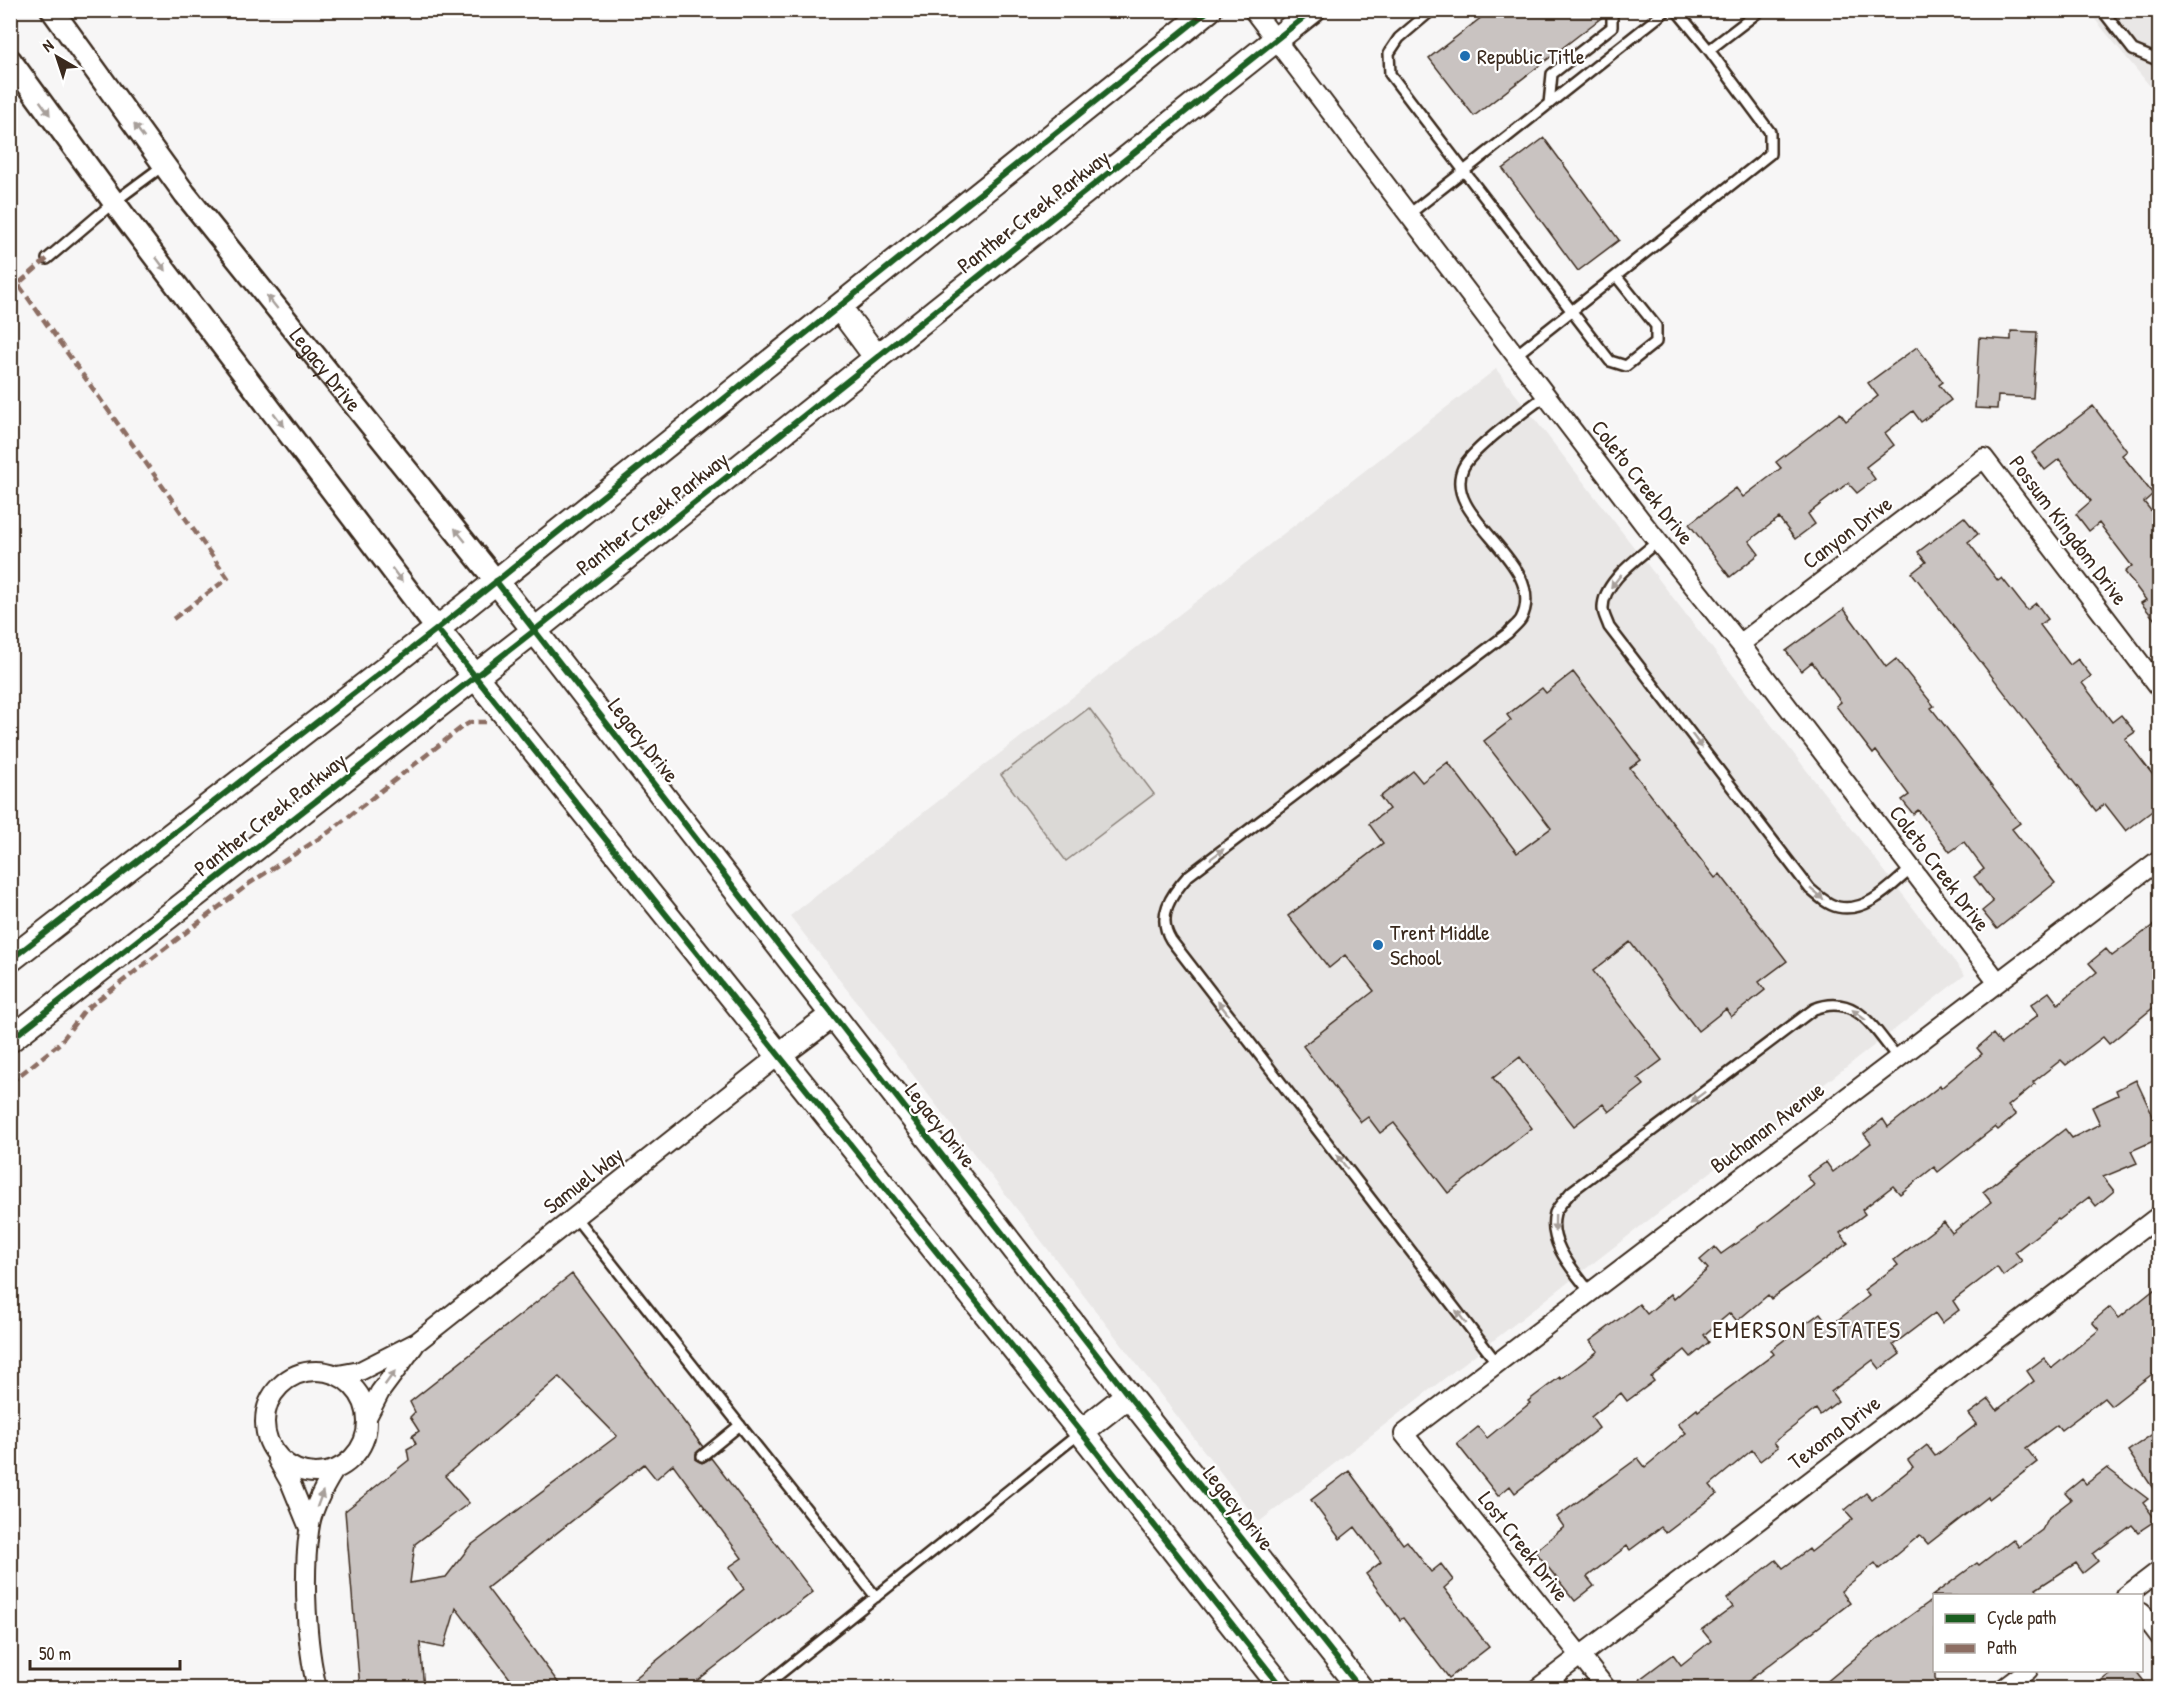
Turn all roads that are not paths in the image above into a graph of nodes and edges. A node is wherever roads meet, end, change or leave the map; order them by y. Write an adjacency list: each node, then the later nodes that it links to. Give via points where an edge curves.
1 (52, 10): 16 (street, Legacy Drive, one-way to 1)
2 (1209, 10): 22 (main road, Panther Creek Parkway)
3 (1253, 10): 11 (street, Coleto Creek Drive)
4 (1313, 10): 11 (main road, Panther Creek Parkway)
5 (1432, 10): 17 (lane, via 1399,38 1389,53 1390,74)
6 (1612, 10): 15 (lane, via 1612,27 1551,74)
7 (1667, 10): 15 (lane)
8 (1676, 10): 12 (lane)
9 (1761, 10): 12 (lane)
10 (2102, 10): 14 (lane, via 2133,50)
11 (1276, 41): 19 (street, Coleto Creek Drive); 25 (main road, Panther Creek Parkway)
12 (1710, 50): 21 (lane, via 1770,132 1770,154)
13 (10, 60): 18 (street, one-way to 18)
14 (2160, 61)
15 (1549, 104): 17 (lane)
16 (164, 165): 18 (lane); 29 (street, Legacy Drive, one-way to 16)
17 (1464, 171): 19 (lane); 23 (lane)
18 (114, 202): 20 (lane); 30 (street, one-way to 30)
19 (1408, 215): 24 (street, Coleto Creek Drive)
20 (47, 259)
21 (1616, 276): 23 (lane); 23 (lane, via 1656,326 1656,342 1626,366 1610,361)
22 (839, 307): 25 (main road); 29 (main road, Panther Creek Parkway)
23 (1571, 311): 24 (lane)
24 (1516, 355): 26 (street, Coleto Creek Drive)
25 (878, 357): 31 (main road, Panther Creek Parkway)
26 (1546, 395): 28 (street, Coleto Creek Drive); 47 (lane, one-way to 26, via 1171,940 1164,919 1166,906 1188,876 1509,633 1521,619 1525,600 1522,582 1461,495 1460,483 1462,470 1472,454)
27 (1984, 458): 32 (street, Canyon Drive); 34 (street, Possum Kingdom Drive)
28 (1658, 541): 32 (street, Coleto Creek Drive); 36 (lane, one-way to 36, via 1616,578 1605,597 1603,610 1609,627 1810,890 1836,907 1852,908 1870,902)
29 (496, 581): 30 (main road, Panther Creek Parkway); 31 (main road, Legacy Drive)
30 (437, 628): 33 (main road); 37 (main road, Panther Creek Parkway)
31 (535, 630): 33 (main road, Panther Creek Parkway); 39 (main road, Legacy Drive)
32 (1740, 644): 36 (street, Coleto Creek Drive)
33 (476, 676): 40 (main road, Panther Creek Parkway); 41 (main road)
34 (2160, 689)
35 (2160, 859): 38 (street, Buchanan Avenue)
36 (1911, 869): 38 (street, Coleto Creek Drive)
37 (10, 960)
38 (1998, 982): 42 (street, Buchanan Avenue)
39 (834, 1014): 41 (main road); 49 (main road, Legacy Drive)
40 (11, 1038)
41 (778, 1056): 44 (street, Samuel Way); 52 (main road)
42 (1898, 1058): 45 (street, Buchanan Avenue); 45 (lane, one-way to 45, via 1861,1013 1846,1005 1821,1006 1572,1191 1556,1212 1554,1231 1563,1256)
43 (2160, 1215): 63 (street, Texoma Drive)
44 (575, 1217): 46 (street, Samuel Way); 51 (lane)
45 (1590, 1292): 47 (street, Buchanan Avenue)
46 (417, 1342): 48 (street, Samuel Way, via 360,1371); 50 (street, Samuel Way, one-way to 46, via 380,1392)
47 (1497, 1363): 53 (street, Buchanan Avenue)
48 (338, 1375): 50 (street, via 363,1400); 54 (street, via 305,1372 276,1389 267,1404 264,1421)
49 (1128, 1395): 52 (main road); 68 (main road, Legacy Drive)
50 (367, 1417): 56 (street, via 360,1449)
51 (740, 1425): 55 (lane); 60 (lane)
52 (1081, 1432): 60 (lane); 67 (main road)
53 (1404, 1434): 63 (street, Lost Creek Drive)
54 (274, 1453): 56 (street, via 301,1472); 57 (street)
55 (702, 1456)
56 (334, 1471): 57 (street, one-way to 56)
57 (309, 1528): 65 (street, via 310,1660)
58 (2160, 1570): 59 (street)
59 (2128, 1594)
60 (876, 1597): 66 (lane)
61 (2143, 1615): 62 (street)
62 (2160, 1637)
63 (1580, 1656): 69 (street, Texoma Drive); 70 (street, Lost Creek Drive)
64 (2027, 1672): 71 (street)
65 (317, 1689)
66 (762, 1689)
67 (1282, 1689)
68 (1360, 1689)
69 (1538, 1689)
70 (1606, 1689)
71 (2004, 1689)

